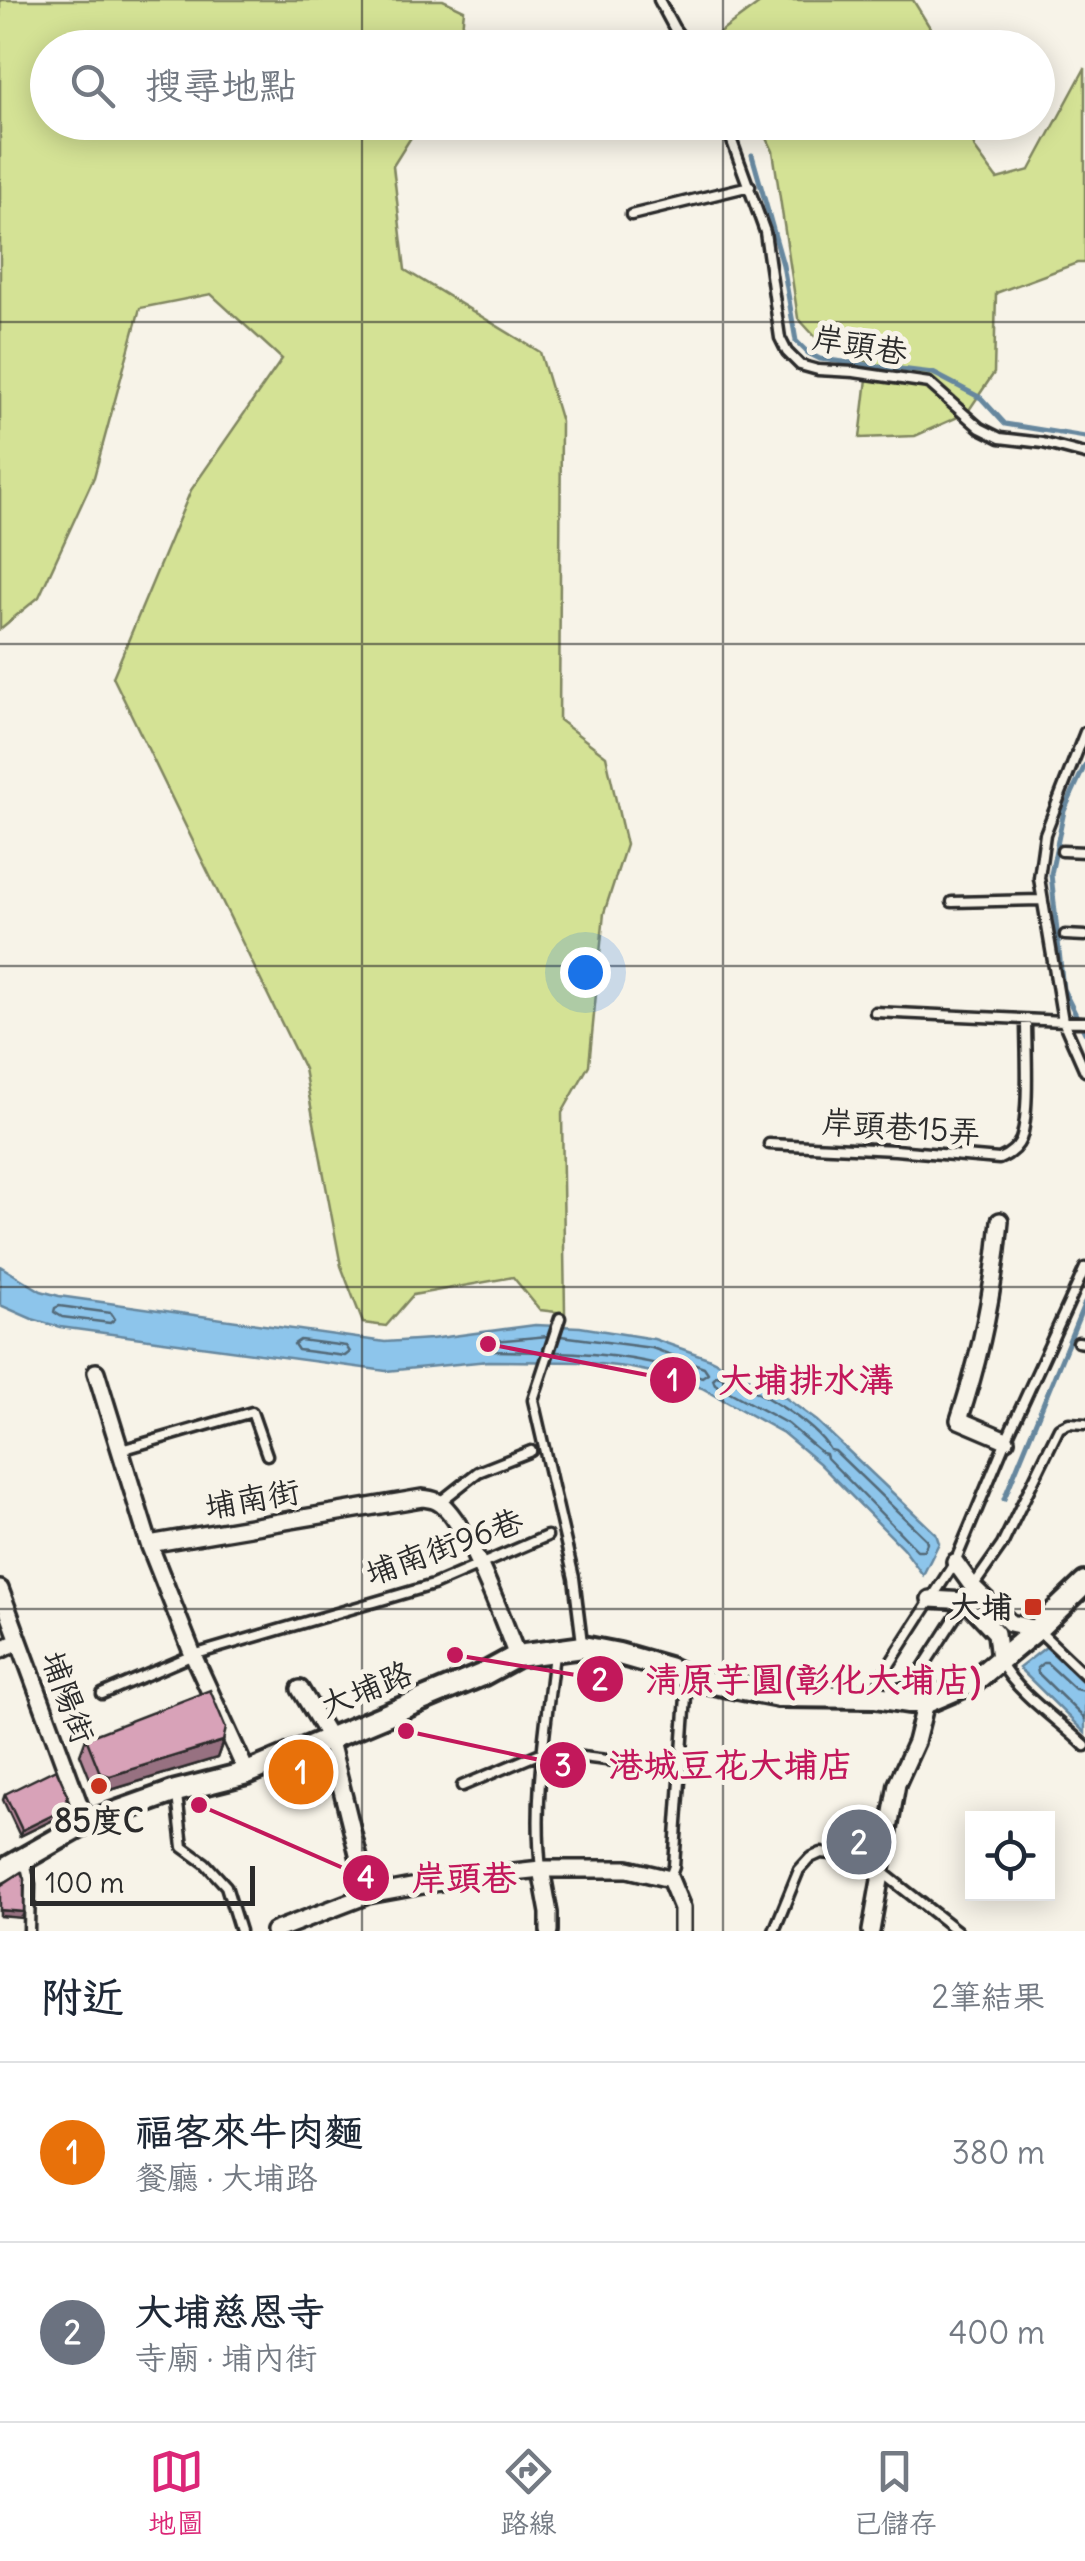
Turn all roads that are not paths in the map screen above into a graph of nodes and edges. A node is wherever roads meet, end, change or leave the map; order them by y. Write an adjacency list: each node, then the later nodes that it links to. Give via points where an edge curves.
1 (660, 0): 2 (lane)
2 (676, 30)
3 (733, 140): 4 (lane, 岸頭巷)
4 (750, 186): 5 (lane); 6 (lane, 岸頭巷, via 765,232 780,338 800,365 929,383 1000,438)
5 (631, 214)
6 (1085, 454)
7 (1085, 732): 10 (lane, via 1045,834)
8 (1062, 850): 9 (lane)
9 (1085, 852)
10 (1042, 900): 11 (lane); 16 (lane)
11 (952, 902)
12 (1065, 935): 13 (lane)
13 (1085, 936)
14 (875, 1012): 15 (lane)
15 (1026, 1020): 16 (lane); 19 (lane, 岸頭巷15弄, via 1020,1142 999,1160)
16 (1062, 1021): 17 (lane); 18 (lane)
17 (1085, 1022)
18 (1085, 1071)
19 (769, 1144)
20 (1000, 1221): 25 (street, via 982,1341 959,1420)
21 (1085, 1268): 25 (lane)
22 (560, 1318): 40 (lane, via 533,1400 574,1578)
23 (96, 1372): 26 (street)
24 (1085, 1424): 36 (lane, via 1059,1428 1002,1545)
25 (1006, 1440): 32 (lane)
26 (121, 1450): 28 (lane, via 252,1412); 31 (street)
27 (532, 1451): 29 (lane, via 478,1472)
28 (267, 1455)
29 (440, 1502): 31 (street, 埔南街, via 422,1498); 33 (street)
30 (547, 1536): 33 (lane, 埔南街96巷)
31 (149, 1544): 43 (street)
32 (955, 1562): 36 (street); 37 (lane)
33 (480, 1563): 43 (lane, 埔南街96巷, via 433,1584); 44 (street)
34 (1085, 1583): 38 (main road, 大埔路)
35 (0, 1588): 39 (street, 埔陽街)
36 (969, 1594): 37 (street); 38 (street, via 1010,1623); 45 (street, via 996,1634); 50 (lane, via 909,1685)
37 (930, 1599): 50 (lane)
38 (1036, 1629): 45 (main road, 大埔路); 46 (lane)
39 (19, 1641): 41 (street); 59 (street, 埔陽街)
40 (583, 1648): 42 (main road, 大埔路); 47 (main road, 大埔路)
41 (0, 1650)
42 (555, 1650): 44 (main road, 大埔路); 54 (lane)
43 (193, 1655): 49 (lane, 埔南街96巷); 56 (street)
44 (517, 1656): 52 (main road, 大埔路)
45 (999, 1658): 51 (main road, 大埔路, via 973,1682); 53 (lane, via 1011,1681)
46 (1085, 1675)
47 (688, 1678): 50 (main road, 大埔路, via 778,1696); 64 (lane)
48 (300, 1689): 52 (street)
49 (102, 1694)
50 (876, 1697): 51 (main road, 大埔路)
51 (926, 1702): 63 (street, via 897,1784)
52 (330, 1737): 56 (main road, 大埔路); 65 (street)
53 (1085, 1746)
54 (543, 1752): 55 (lane); 57 (lane); 61 (lane)
55 (622, 1762)
56 (247, 1773): 58 (main road, 大埔路)
57 (462, 1786)
58 (176, 1790): 59 (main road, 大埔路); 68 (lane, via 182,1847 226,1886)
59 (86, 1823): 60 (main road, 大埔路)
60 (24, 1857): 62 (main road, 大埔路); 67 (lane)
61 (541, 1869): 64 (street, via 628,1869); 65 (street); 70 (street)
62 (0, 1872)
63 (882, 1872): 72 (lane, via 832,1854 810,1858); 73 (street); 74 (lane)
64 (670, 1879): 71 (street, via 682,1908)
65 (368, 1895): 66 (street)
66 (309, 1923): 69 (street)
67 (28, 1931)
68 (240, 1931)
69 (274, 1931)
70 (548, 1931)
71 (682, 1931)
72 (774, 1931)
73 (871, 1931)
74 (957, 1931)

